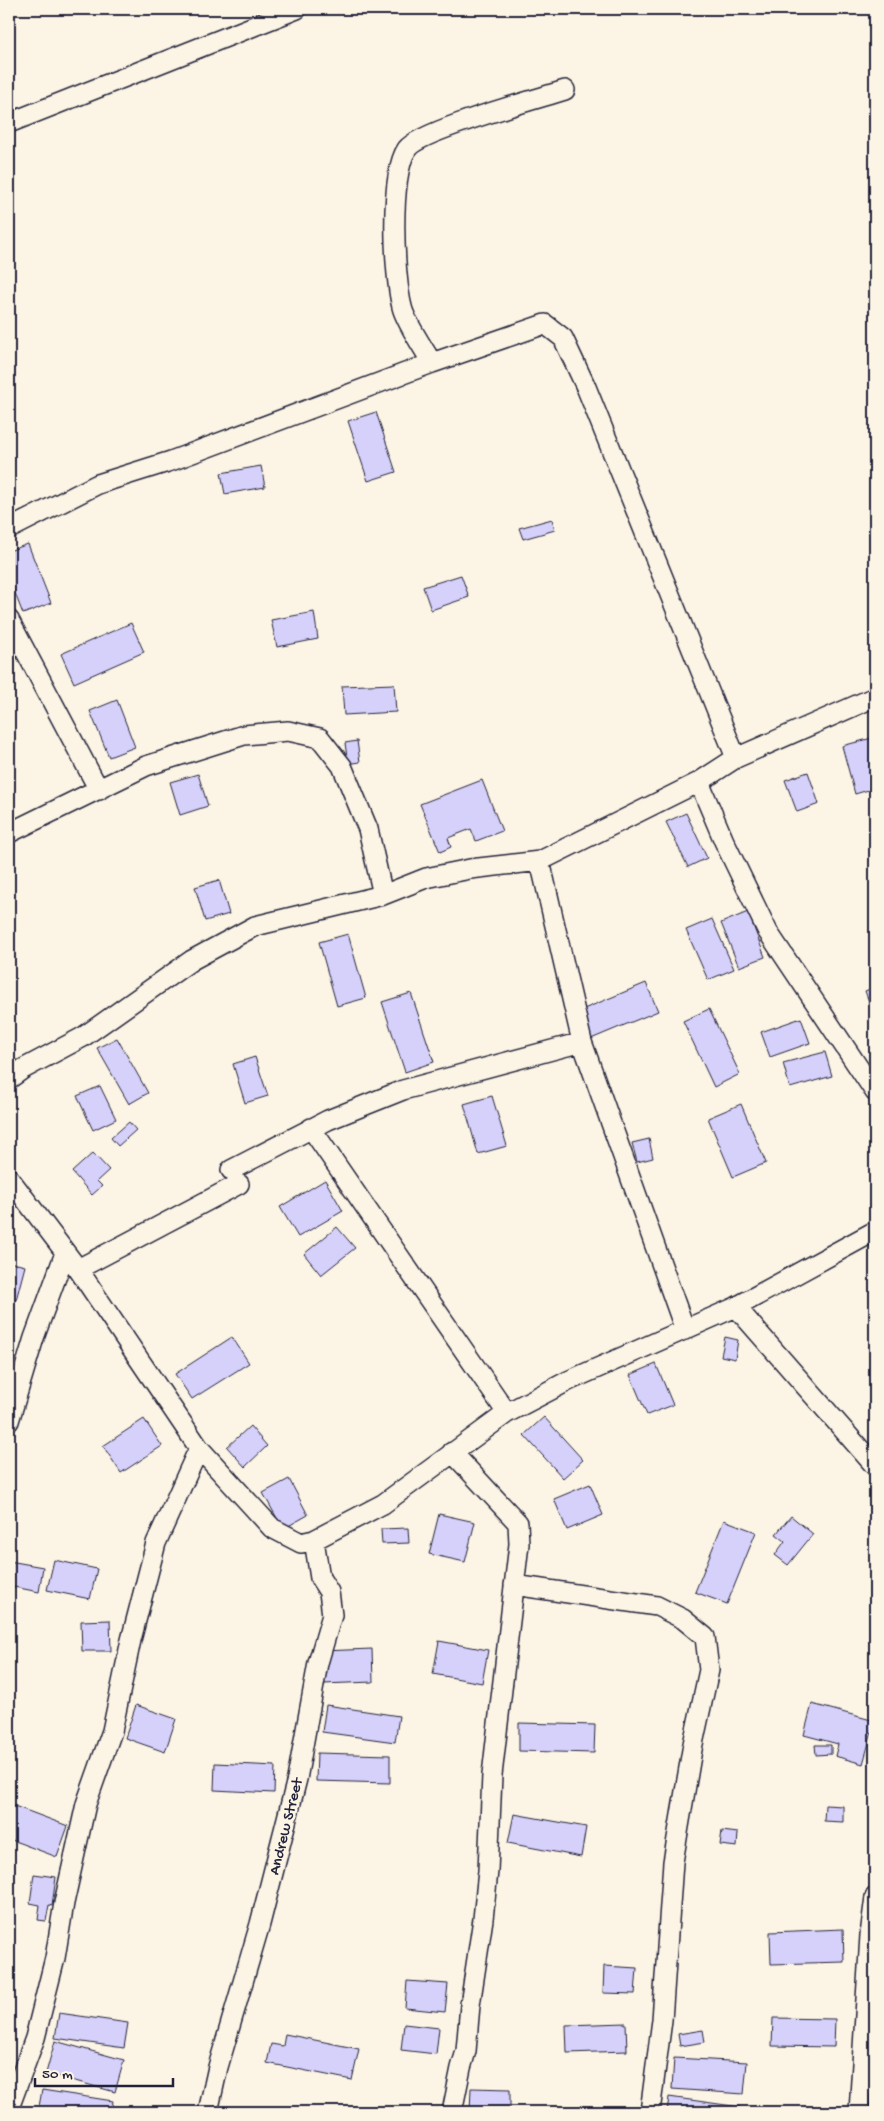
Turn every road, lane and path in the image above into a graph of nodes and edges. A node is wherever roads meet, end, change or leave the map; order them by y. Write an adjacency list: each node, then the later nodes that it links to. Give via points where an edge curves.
1 (297, 9): 3 (street)
2 (565, 90): 4 (street, via 429,134 407,149 398,173 395,244 402,308)
3 (9, 123)
4 (432, 363): 5 (street, via 172,461 98,484); 8 (street, via 545,324 563,338 586,387)
5 (9, 529)
6 (9, 620): 10 (street)
7 (875, 697): 8 (street)
8 (736, 758): 9 (street)
9 (699, 782): 12 (street); 16 (street, via 768,932)
10 (99, 790): 11 (street); 13 (street, via 146,766 244,735 288,731 320,738 342,766 364,820)
11 (9, 833)
12 (540, 861): 13 (street, via 426,878); 14 (street)
13 (382, 895): 15 (street, via 255,926 192,960 83,1037)
14 (582, 1042): 17 (street, via 403,1090); 23 (street)
15 (9, 1079)
16 (875, 1092)
17 (311, 1128): 21 (street); 24 (street)
18 (9, 1178): 20 (street)
19 (875, 1231): 22 (street)
20 (65, 1253): 21 (street); 25 (street, via 34,1338)
21 (78, 1270): 26 (street)
22 (736, 1307): 23 (street); 28 (street)
23 (685, 1330): 24 (street, via 568,1381)
24 (507, 1413): 27 (street)
25 (9, 1421)
26 (198, 1448): 29 (street, via 272,1528 301,1543); 32 (street, via 156,1543 112,1731 86,1804 55,1958 35,2038)
27 (452, 1452): 29 (street, via 382,1504); 30 (street, via 518,1523)
28 (871, 1456)
29 (314, 1540): 33 (street, Andrew Street, via 320,1578 329,1592 332,1615 318,1663 297,1780)
30 (514, 1585): 34 (street, via 492,1775 483,1919 466,2050); 35 (street, via 657,1606 683,1619 705,1637 709,1670 689,1762 673,1862 662,2020)
31 (875, 1897): 36 (street)
32 (9, 2108)
33 (208, 2112)
34 (452, 2112)
35 (650, 2112)
36 (859, 2112)

